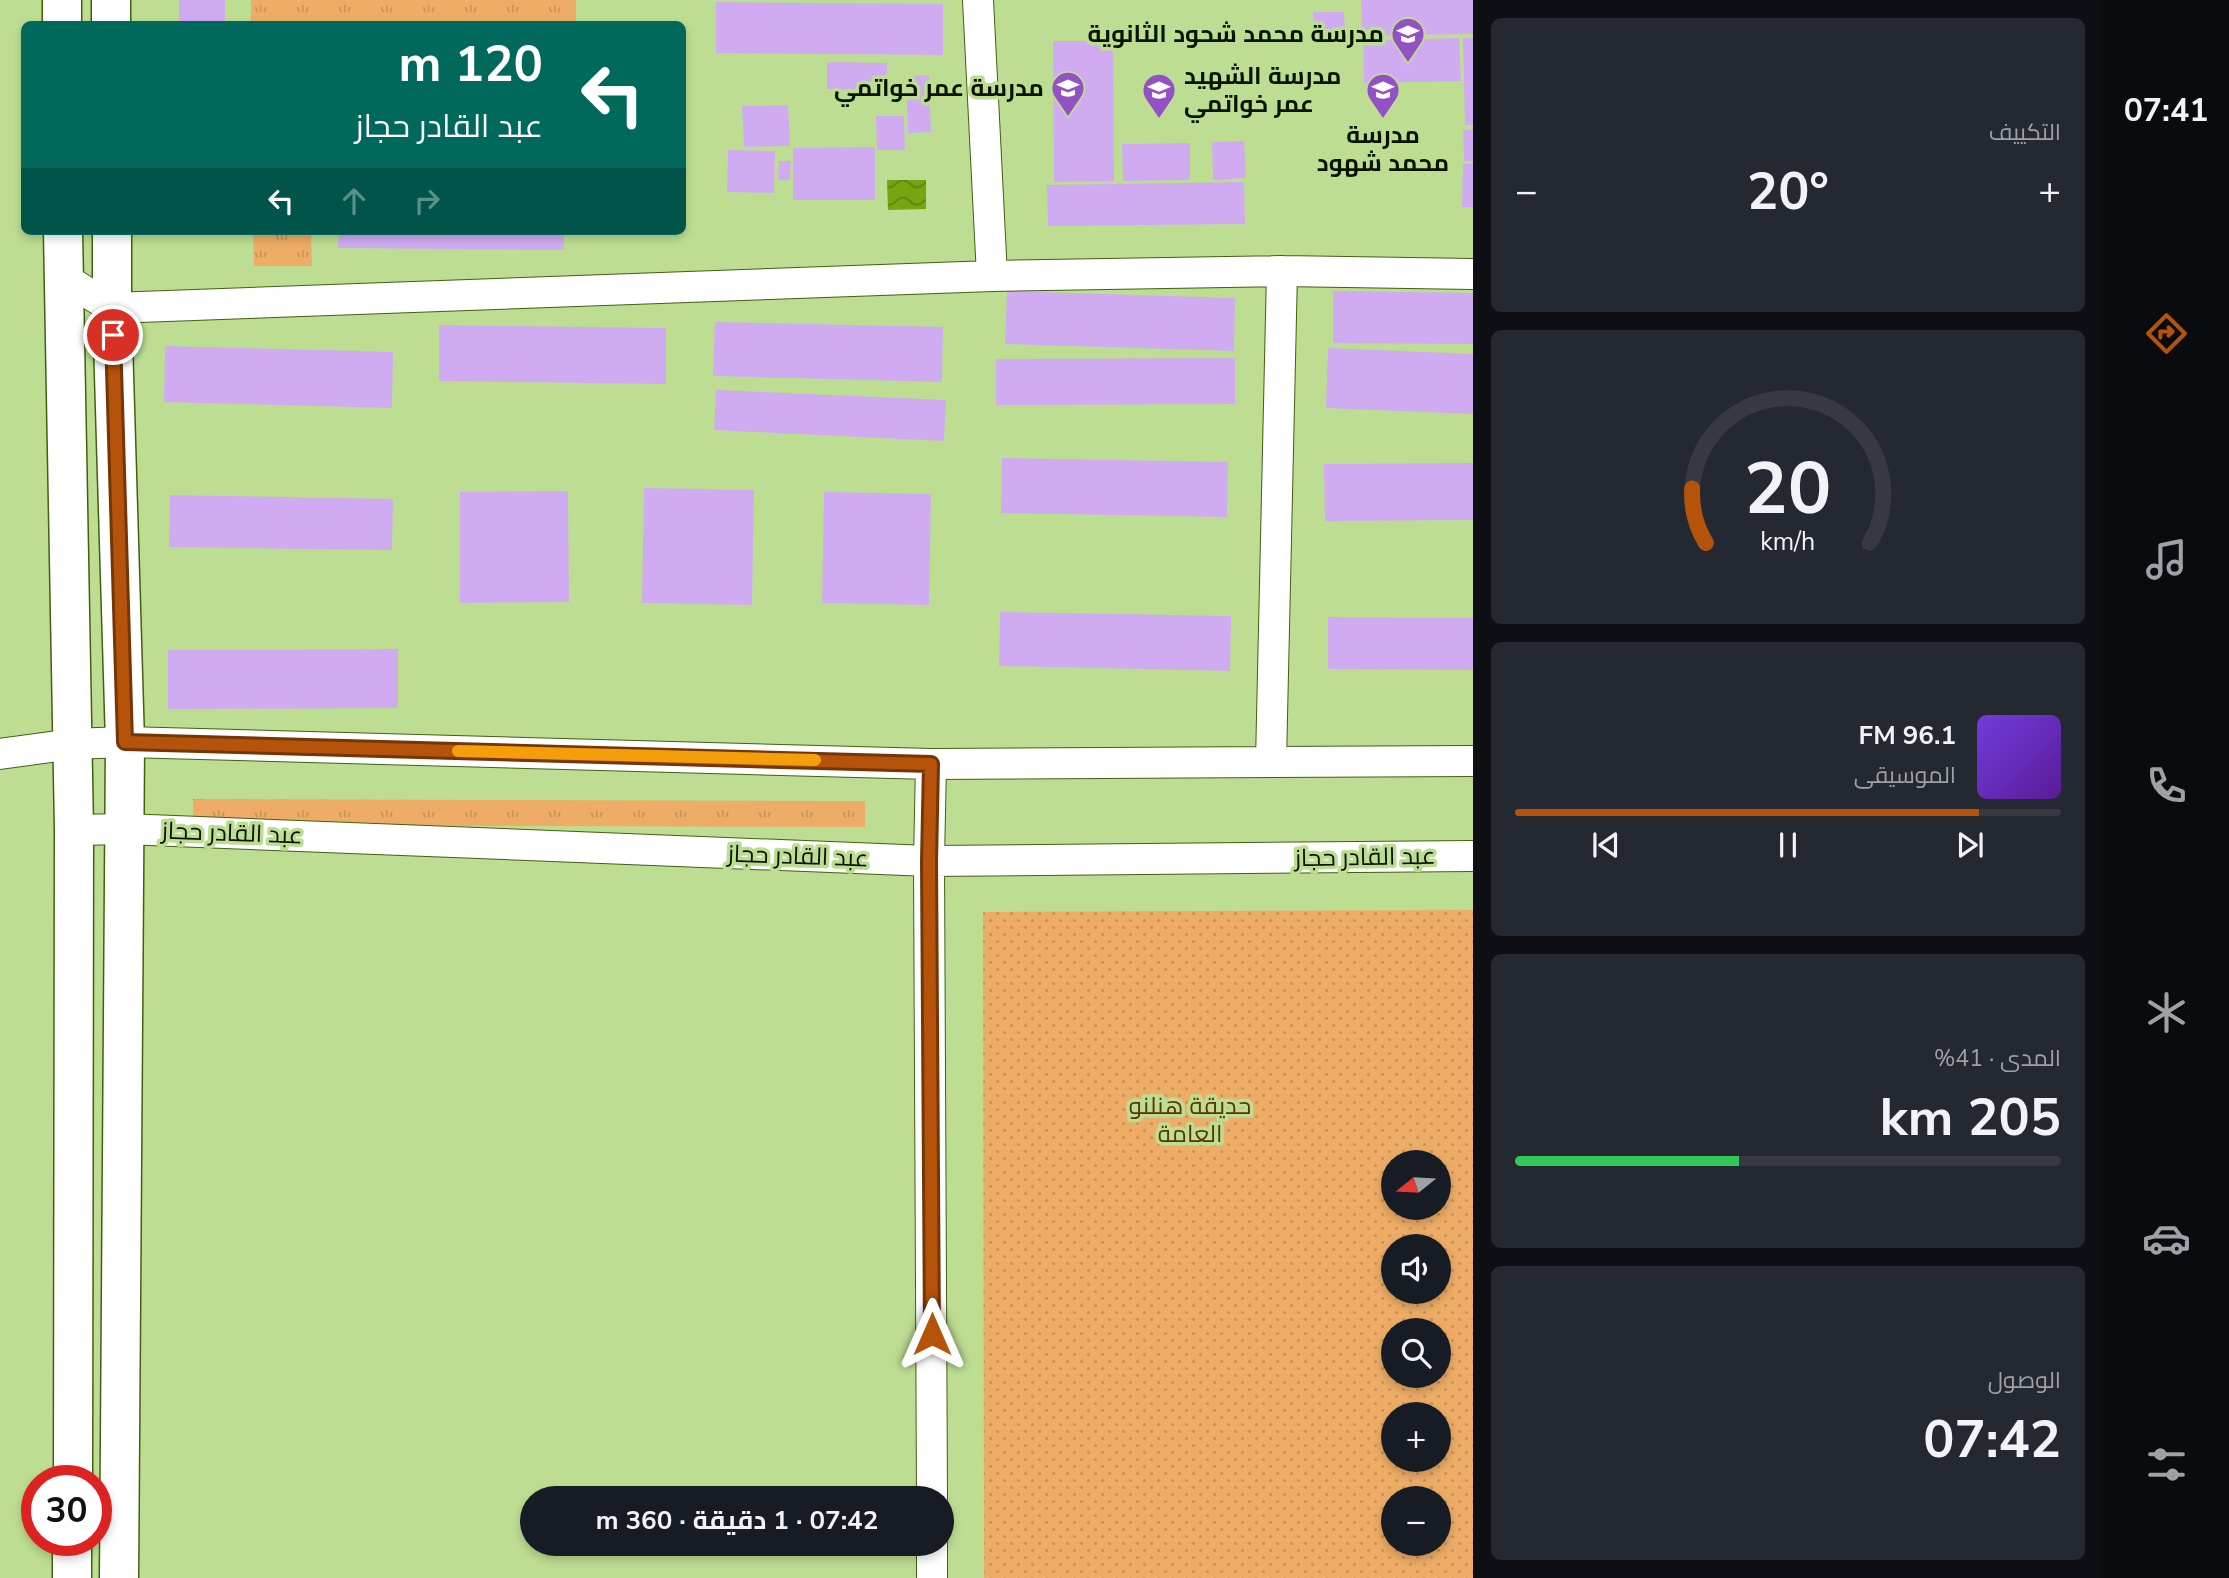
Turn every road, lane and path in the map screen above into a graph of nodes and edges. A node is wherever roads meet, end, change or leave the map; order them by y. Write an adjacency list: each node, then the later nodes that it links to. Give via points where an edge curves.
1 (62, 0): 4 (main road)
2 (111, 0): 5 (main road)
3 (978, 0): 10 (street)
4 (62, 21)
5 (111, 21)
6 (63, 235): 11 (main road)
7 (111, 235): 12 (main road)
8 (1282, 271): 9 (street); 10 (street); 17 (street)
9 (1473, 274)
10 (992, 276): 12 (street)
11 (64, 278): 12 (street); 14 (main road)
12 (112, 308): 13 (main road)
13 (125, 742): 14 (street); 18 (street); 19 (main road)
14 (72, 744): 15 (street); 20 (main road)
15 (0, 754)
16 (1473, 761): 17 (street)
17 (1271, 762): 18 (street)
18 (931, 764): 22 (street)
19 (124, 829): 20 (street, عبد القادر حجاز); 22 (street, عبد القادر حجاز); 28 (main road)
20 (74, 830): 23 (main road)
21 (1473, 856): 22 (street, عبد القادر حجاز)
22 (929, 861): 24 (street)
23 (72, 1465)
24 (932, 1486)
25 (72, 1556): 27 (main road)
26 (932, 1556): 29 (street)
27 (72, 1578)
28 (119, 1578)
29 (933, 1578)

